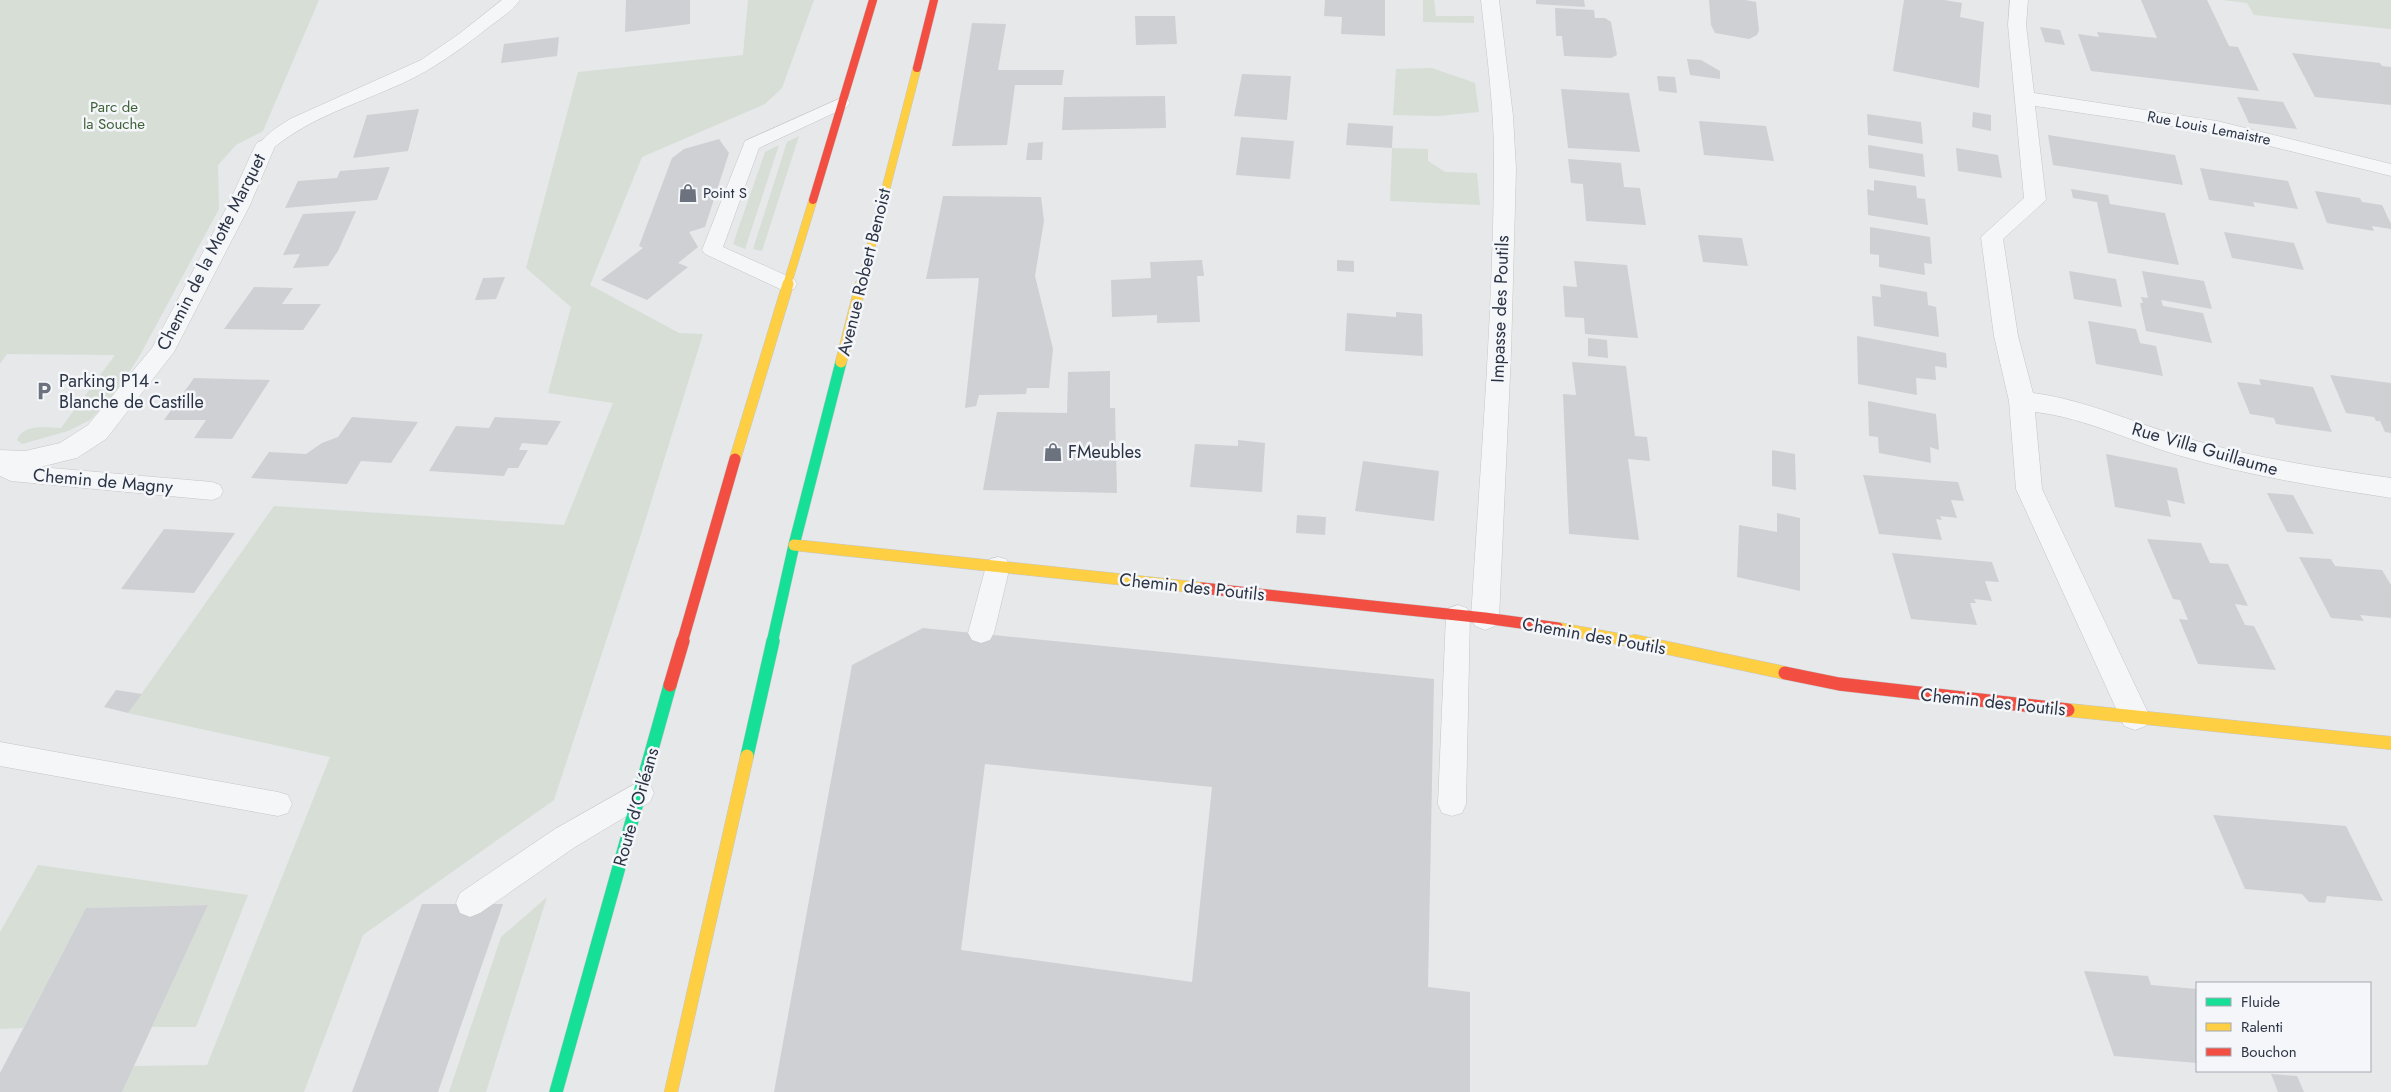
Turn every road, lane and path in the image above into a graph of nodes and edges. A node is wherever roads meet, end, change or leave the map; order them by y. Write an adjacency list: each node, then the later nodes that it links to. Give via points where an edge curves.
1 (512, 0): 8 (lane, Chemin de la Motte Marquet, via 460,43 414,71 297,124 276,135)
2 (873, 0): 7 (main road)
3 (934, 0): 15 (main road, Avenue Robert Benoist)
4 (1490, 0): 18 (street, Impasse des Poutils, via 1503,116 1505,169)
5 (2019, 0): 6 (street, via 2017,25)
6 (2024, 98): 9 (street, Rue Louis Lemaistre, via 2217,127); 11 (street, via 2035,200 1992,237 2006,336)
7 (841, 103): 10 (main road); 10 (lane, via 752,145 712,250)
8 (265, 146): 12 (street, Chemin de la Motte Marquet, via 239,205 162,352 97,432 68,451 25,461)
9 (2391, 170)
10 (787, 284): 23 (main road, Route d'Orléans)
11 (2022, 401): 13 (street, Rue Villa Guillaume, via 2063,406 2182,447 2279,471); 20 (street, via 2029,489)
12 (0, 461): 14 (lane, Chemin de Magny, via 12,473)
13 (2391, 488)
14 (212, 491)
15 (794, 545): 16 (main road, Chemin des Poutils); 28 (main road)
16 (998, 566): 17 (main road, Chemin des Poutils); 19 (lane)
17 (1458, 615): 18 (main road, Chemin des Poutils); 25 (lane)
18 (1486, 618): 20 (main road, Chemin des Poutils, via 1600,634 1839,684)
19 (981, 633)
20 (2135, 717): 21 (main road, Chemin des Poutils)
21 (2391, 743)
22 (0, 754): 24 (lane)
23 (640, 793): 26 (lane, via 565,838); 27 (main road, Route d'Orléans)
24 (278, 804)
25 (1452, 804)
26 (470, 903)
27 (556, 1092)
28 (671, 1092)

